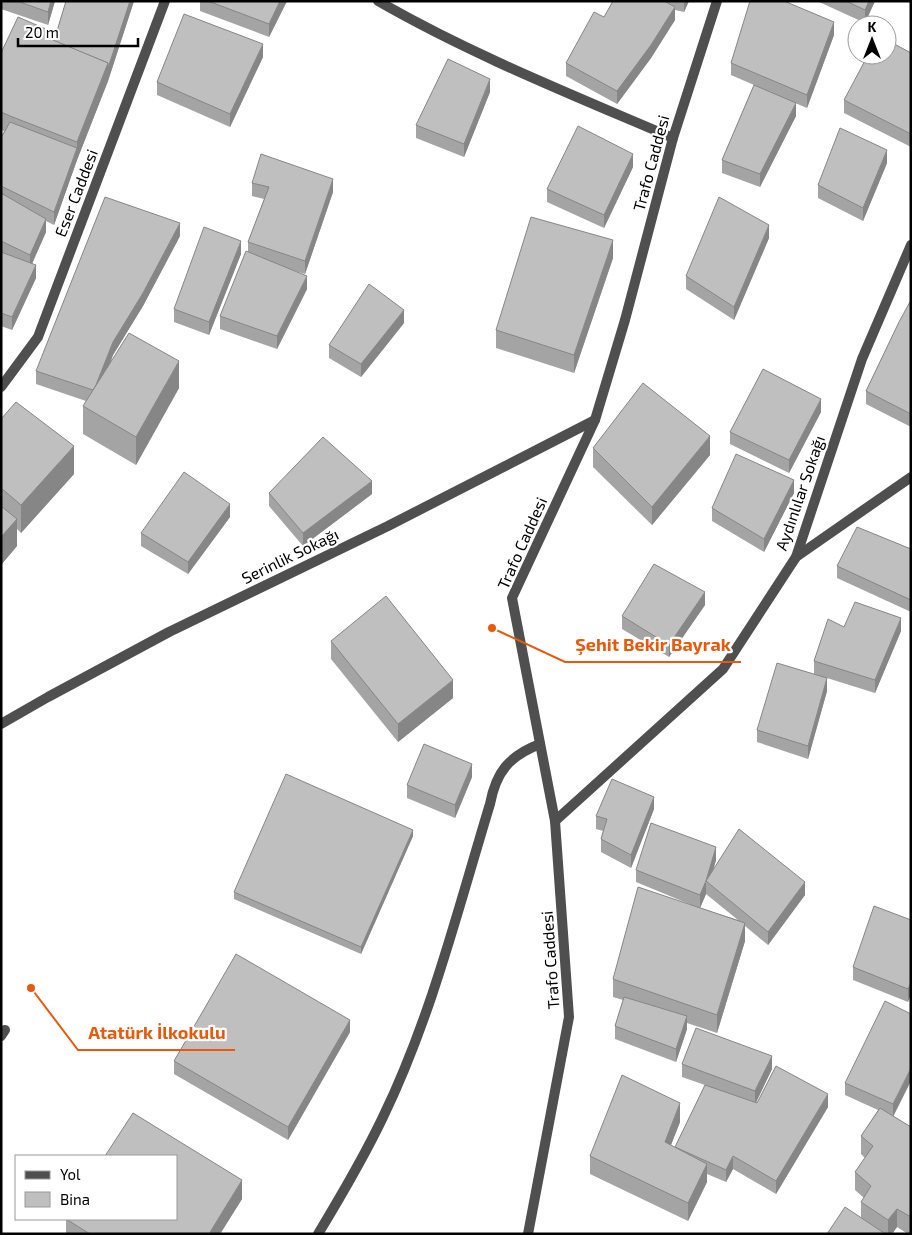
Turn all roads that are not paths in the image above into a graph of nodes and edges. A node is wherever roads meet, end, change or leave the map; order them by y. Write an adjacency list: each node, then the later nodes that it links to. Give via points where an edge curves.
1 (165, 1): 6 (street, Eser Caddesi, via 38,337)
2 (378, 1): 4 (street, via 528,76)
3 (717, 1): 4 (street, Trafo Caddesi)
4 (673, 138): 7 (street, Trafo Caddesi, via 626,320)
5 (911, 245): 9 (street, Aydınlılar Sokağı, via 862,359)
6 (1, 387)
7 (595, 420): 10 (street, Serinlik Sokağı, via 388,526 168,632); 11 (street, Trafo Caddesi, via 512,598)
8 (911, 477): 9 (street)
9 (796, 557): 12 (street, Aydınlılar Sokağı, via 723,670)
10 (1, 724)
11 (540, 744): 12 (street, Trafo Caddesi); 13 (street, via 513,758 494,786 441,967 415,1042 383,1117)
12 (555, 821): 14 (street, Trafo Caddesi, via 569,1017)
13 (318, 1234)
14 (528, 1234)

